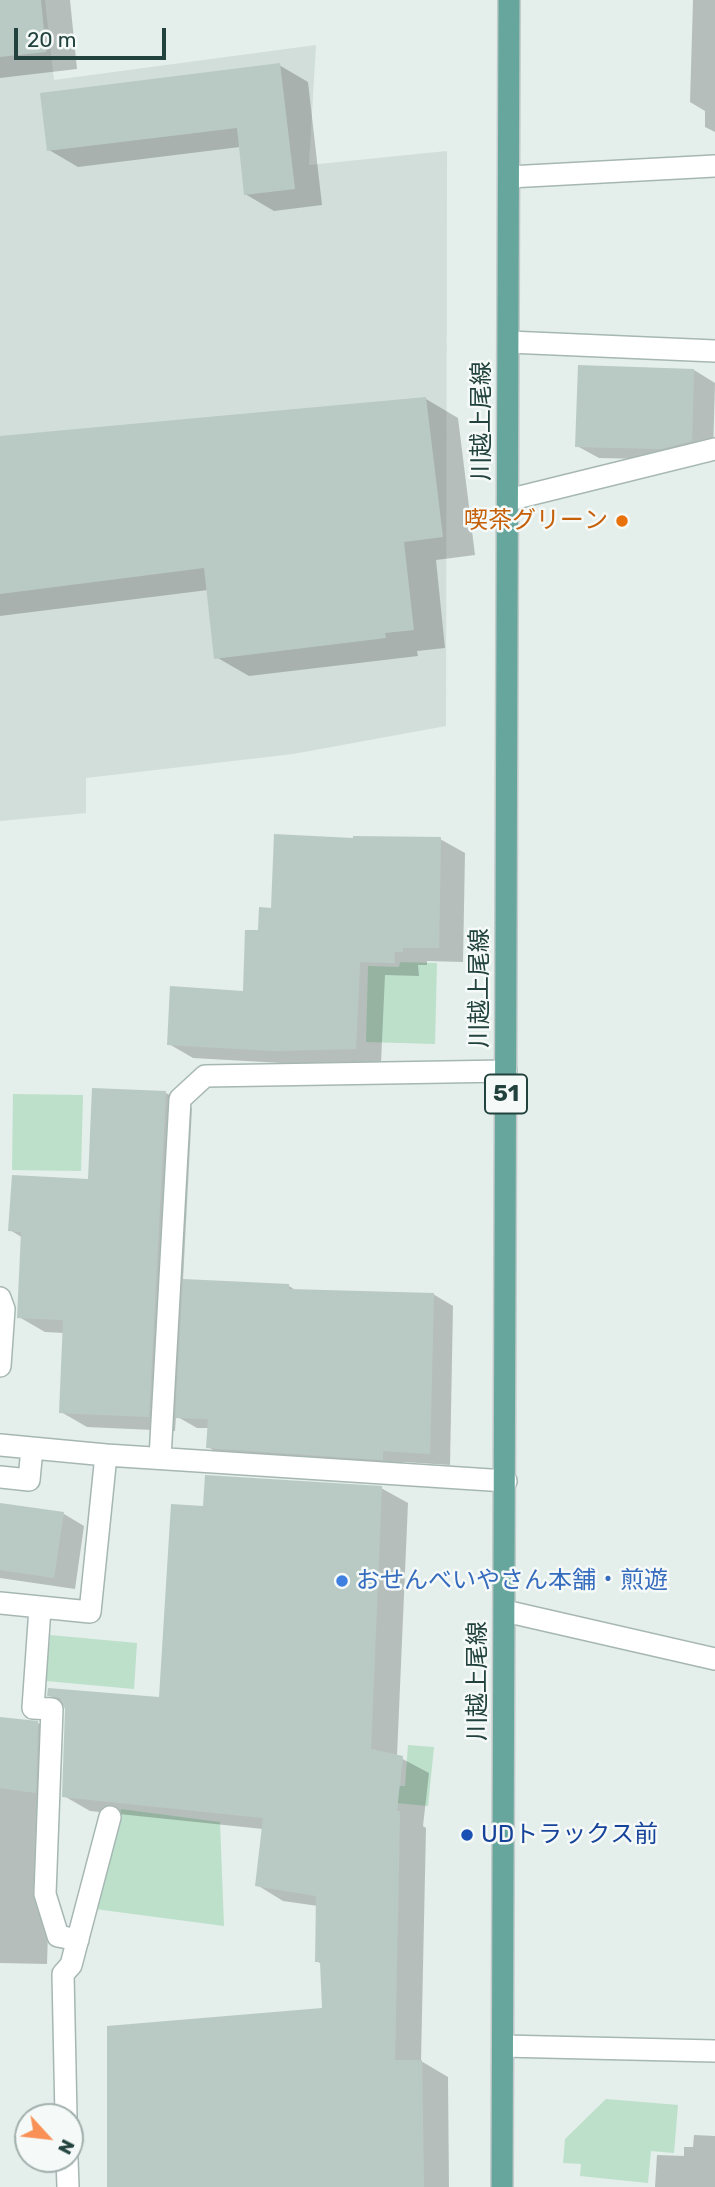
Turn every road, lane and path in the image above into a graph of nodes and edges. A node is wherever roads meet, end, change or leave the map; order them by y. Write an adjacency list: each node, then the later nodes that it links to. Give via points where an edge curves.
1 (509, 0): 3 (main road, 川越上尾線 / 51)
2 (715, 166): 3 (street)
3 (509, 177): 4 (main road, 川越上尾線 / 51)
4 (509, 342): 5 (street); 7 (main road, 川越上尾線 / 51)
5 (715, 351)
6 (715, 449): 7 (street)
7 (508, 500): 8 (main road, 川越上尾線 / 51)
8 (506, 1071): 14 (street, via 205,1076 180,1099); 16 (main road, 川越上尾線 / 51)
9 (0, 1298): 10 (street, via 4,1308)
10 (0, 1366)
11 (0, 1445): 12 (street)
12 (32, 1448): 13 (street); 15 (street, via 29,1480)
13 (106, 1455): 14 (street); 18 (street, via 90,1612)
14 (160, 1458): 16 (street)
15 (0, 1477)
16 (506, 1481): 19 (main road, 川越上尾線 / 51)
17 (0, 1603): 18 (street)
18 (40, 1608): 22 (street, via 33,1708 52,1709 45,1894 58,1936)
19 (505, 1611): 20 (street); 23 (main road, 川越上尾線 / 51)
20 (715, 1659)
21 (110, 1817): 22 (street)
22 (78, 1940): 25 (street, via 72,1965 63,1974)
23 (503, 2046): 24 (street); 26 (main road, 川越上尾線 / 51)
24 (715, 2051)
25 (66, 2103)
26 (502, 2187)

